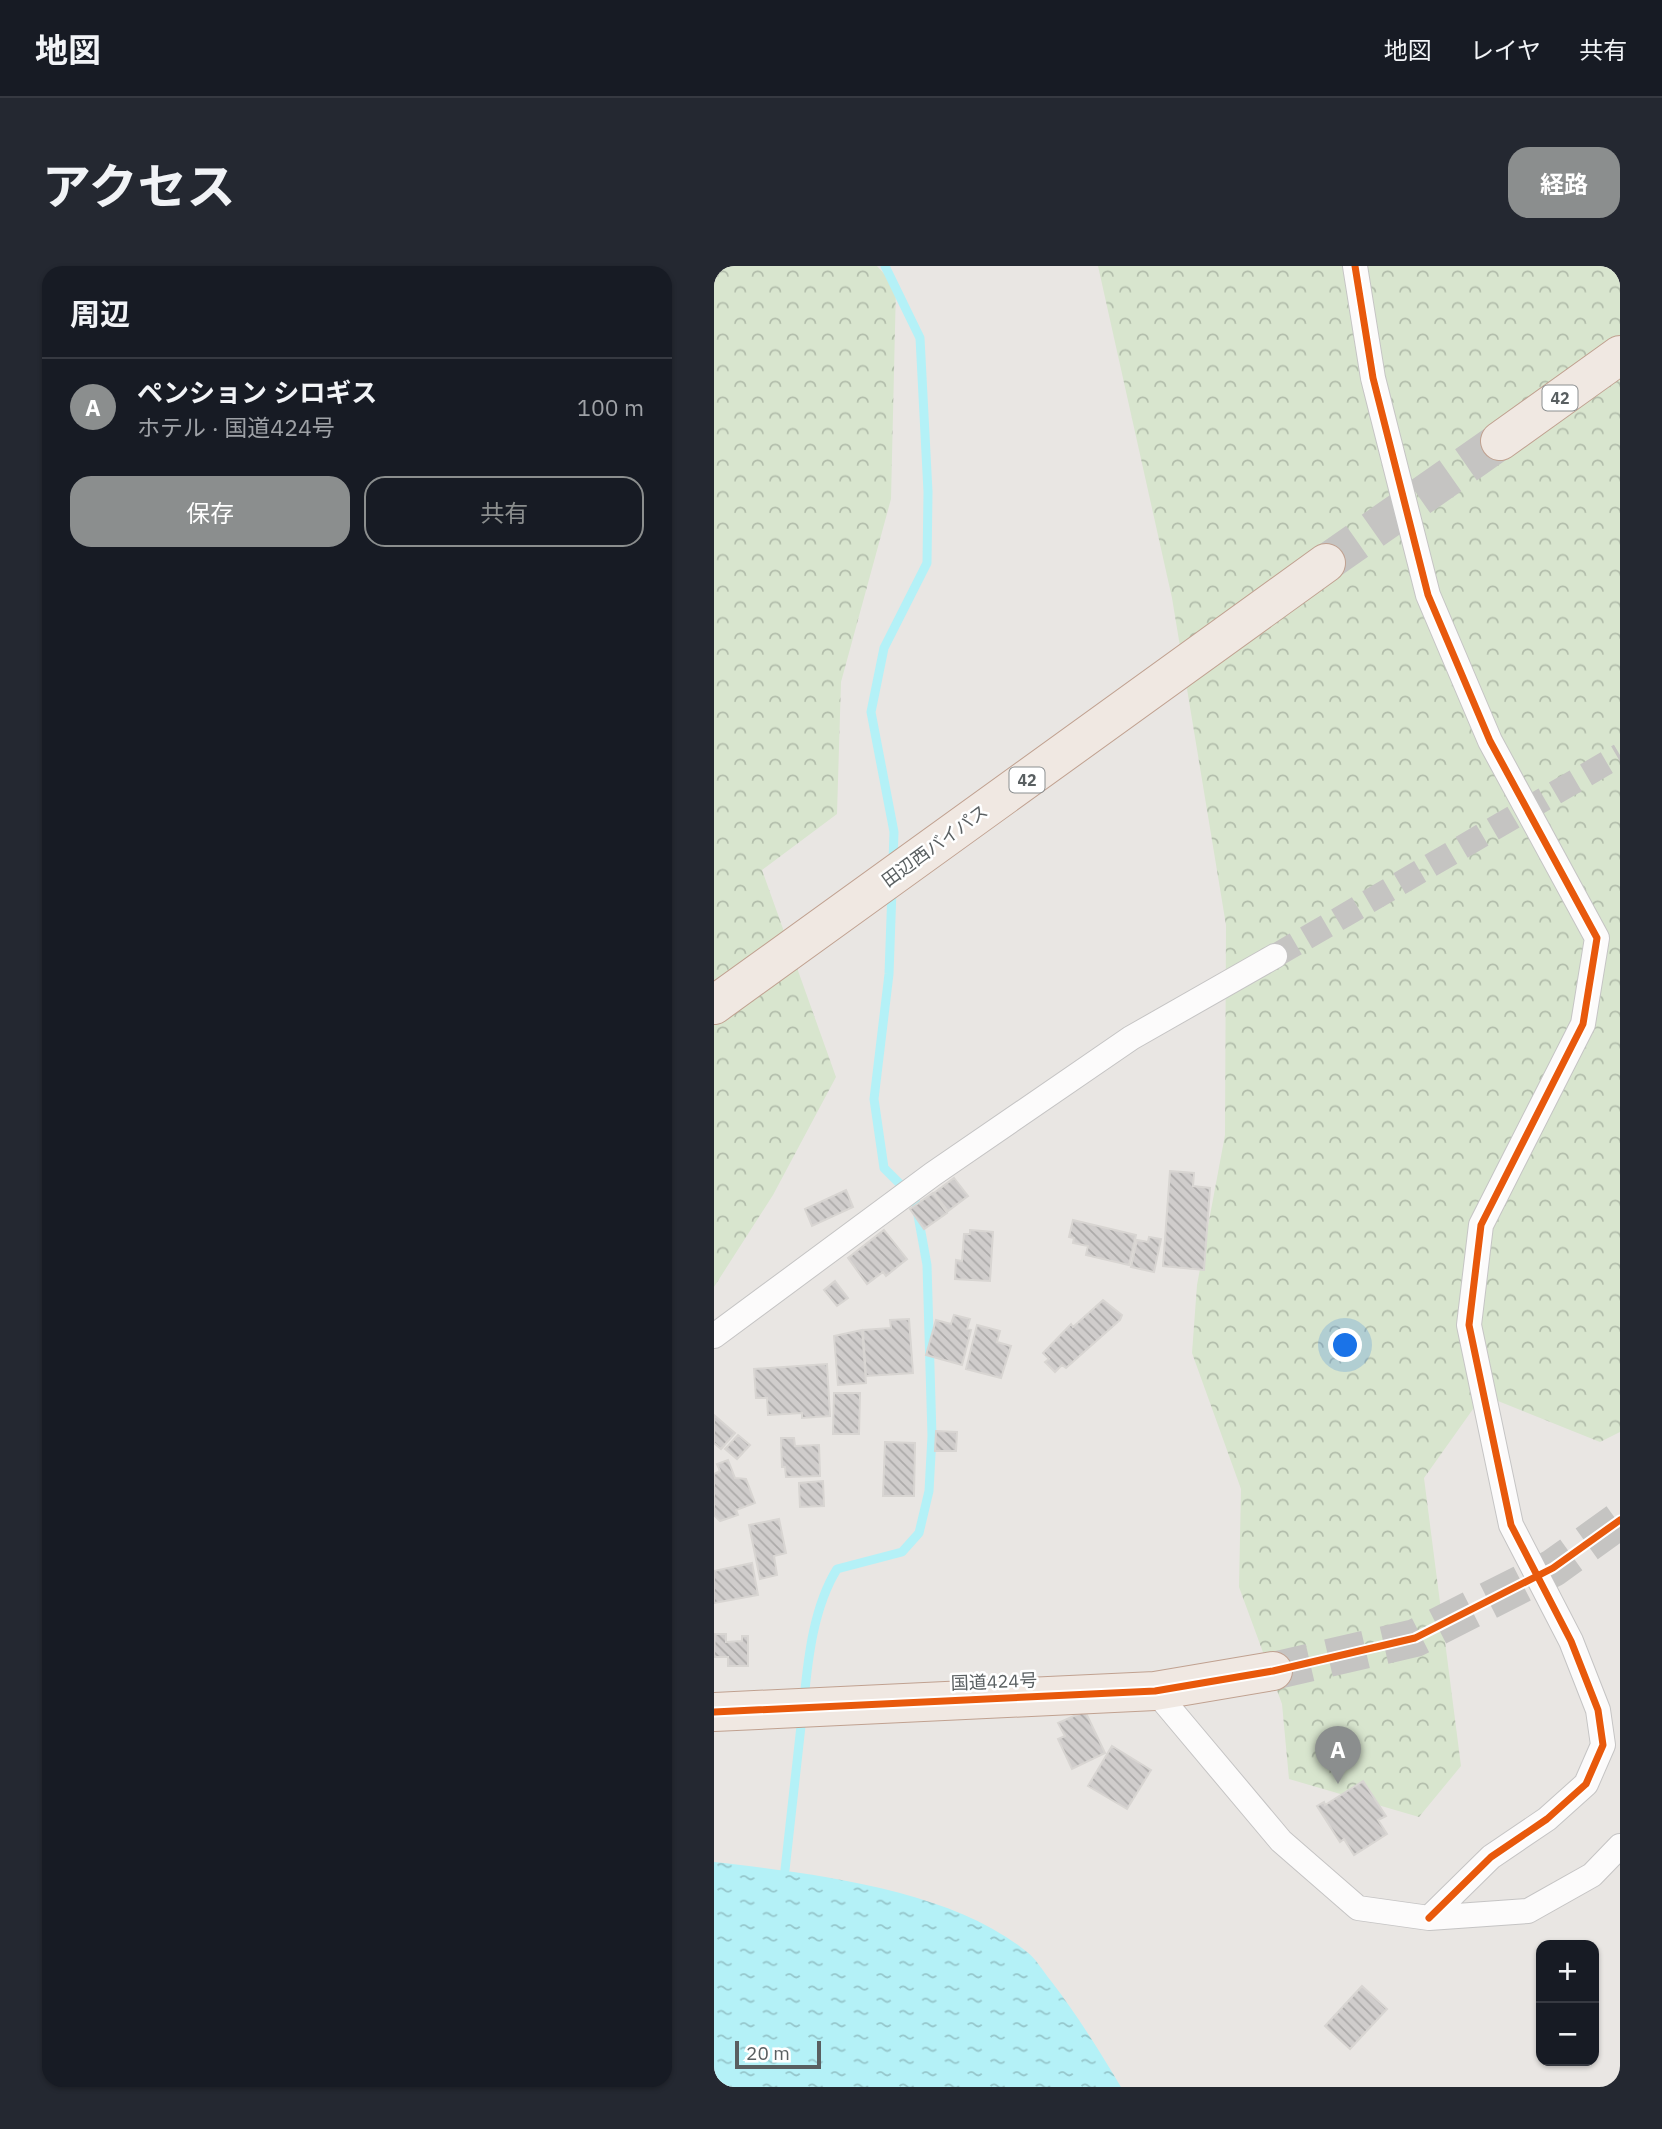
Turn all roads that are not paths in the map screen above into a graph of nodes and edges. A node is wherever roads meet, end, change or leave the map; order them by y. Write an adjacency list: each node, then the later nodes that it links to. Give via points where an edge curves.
1 (1355, 266): 12 (street, via 1373,378 1428,595 1490,741 1597,939 1583,1024 1481,1225 1469,1325 1511,1525 1571,1641 1598,1710 1603,1745 1586,1784 1547,1819 1491,1857)
2 (1620, 355): 3 (highway, 42)
3 (1500, 442)
4 (1326, 564): 6 (highway, 田辺西バイパス / 42)
5 (1275, 956): 7 (street, via 1131,1038 933,1174)
6 (714, 1005)
7 (714, 1335)
8 (1273, 1671): 9 (highway, 国道424号)
9 (1155, 1691): 10 (highway, 国道424号); 12 (street, via 1282,1841 1358,1908)
10 (714, 1712)
11 (1620, 1846): 12 (street, via 1592,1875 1528,1911)
12 (1429, 1918)

